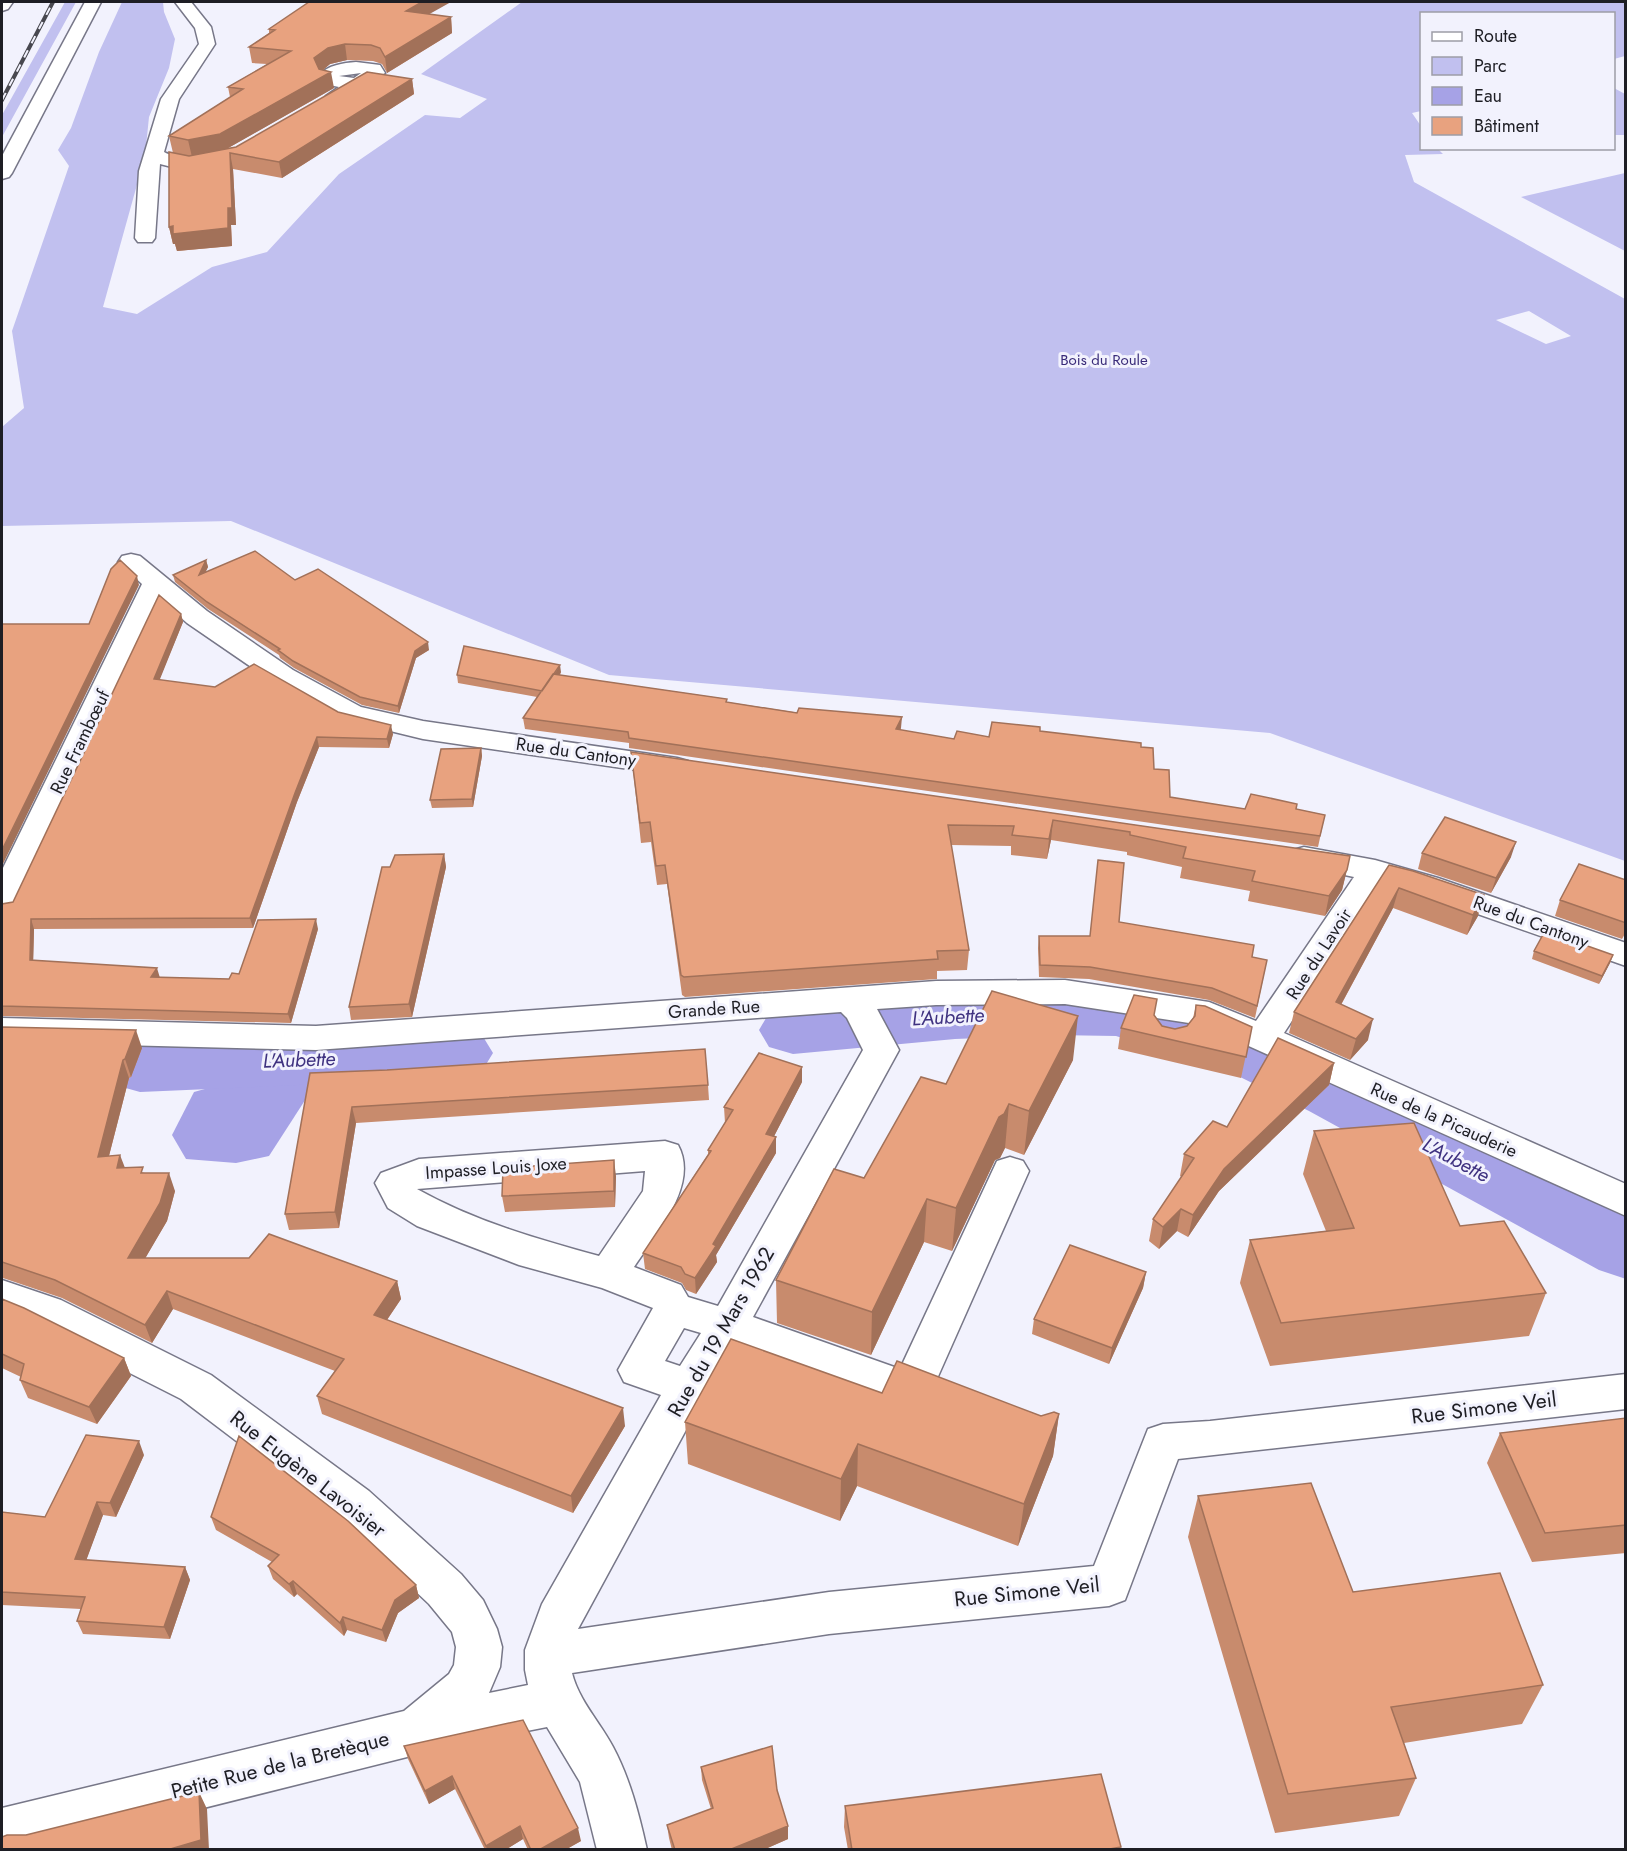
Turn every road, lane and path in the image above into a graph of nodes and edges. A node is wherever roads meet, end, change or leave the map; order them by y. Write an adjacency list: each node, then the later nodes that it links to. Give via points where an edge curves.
1 (5, 2): 4 (street)
2 (93, 2): 9 (street)
3 (183, 2): 7 (street, via 203,27 207,44 170,99)
4 (2, 6)
5 (357, 84): 6 (street)
6 (318, 106)
7 (154, 154): 8 (street, via 165,161 186,165); 10 (street, via 148,171)
8 (231, 157)
9 (2, 173)
10 (145, 238)
11 (131, 562): 12 (street, Rue du Cantony)
12 (156, 582): 13 (street, Rue du Cantony, via 197,617 283,676 351,713 423,730); 16 (street, Rue Frambœuf)
13 (707, 771)
14 (1276, 853): 15 (street, Rue du Cantony)
15 (1375, 870): 17 (street, Rue du Cantony, via 1418,881); 20 (street, Rue du Lavoir)
16 (2, 902)
17 (1626, 955)
18 (854, 1005): 19 (street, Grande Rue, via 316,1038); 20 (street, Grande Rue, via 936,993 1065,992 1173,1022 1209,1014); 26 (street, Rue du 19 Mars 1962, via 881,1050)
19 (2, 1030)
20 (1264, 1037): 22 (street, Rue de la Picauderie)
21 (1010, 1171): 26 (street, Impasse Louis Joxe, via 926,1396)
22 (1626, 1201)
23 (608, 1274): 23 (street, Impasse Louis Joxe, via 662,1193 665,1155 419,1173 394,1183 401,1198 431,1215 533,1254); 25 (street, Impasse Louis Joxe, via 667,1296)
24 (2, 1296): 31 (street, Rue Eugène Lavoisier, via 47,1311 196,1388 354,1505 445,1589 474,1629 479,1647 477,1667 466,1690)
25 (674, 1309): 26 (street, Impasse Louis Joxe); 27 (street, via 639,1370)
26 (728, 1325): 27 (street, Rue du 19 Mars 1962)
27 (689, 1386): 29 (street, Rue du 19 Mars 1962, via 558,1619)
28 (1626, 1391): 29 (street, Rue Simone Veil, via 1163,1442 1109,1585 829,1613)
29 (548, 1655): 30 (street, via 550,1679)
30 (559, 1702): 31 (street, Petite Rue de la Bretèque); 33 (street, via 598,1767 612,1803)
31 (417, 1731): 32 (street, Petite Rue de la Bretèque)
32 (2, 1833)
33 (622, 1850)

